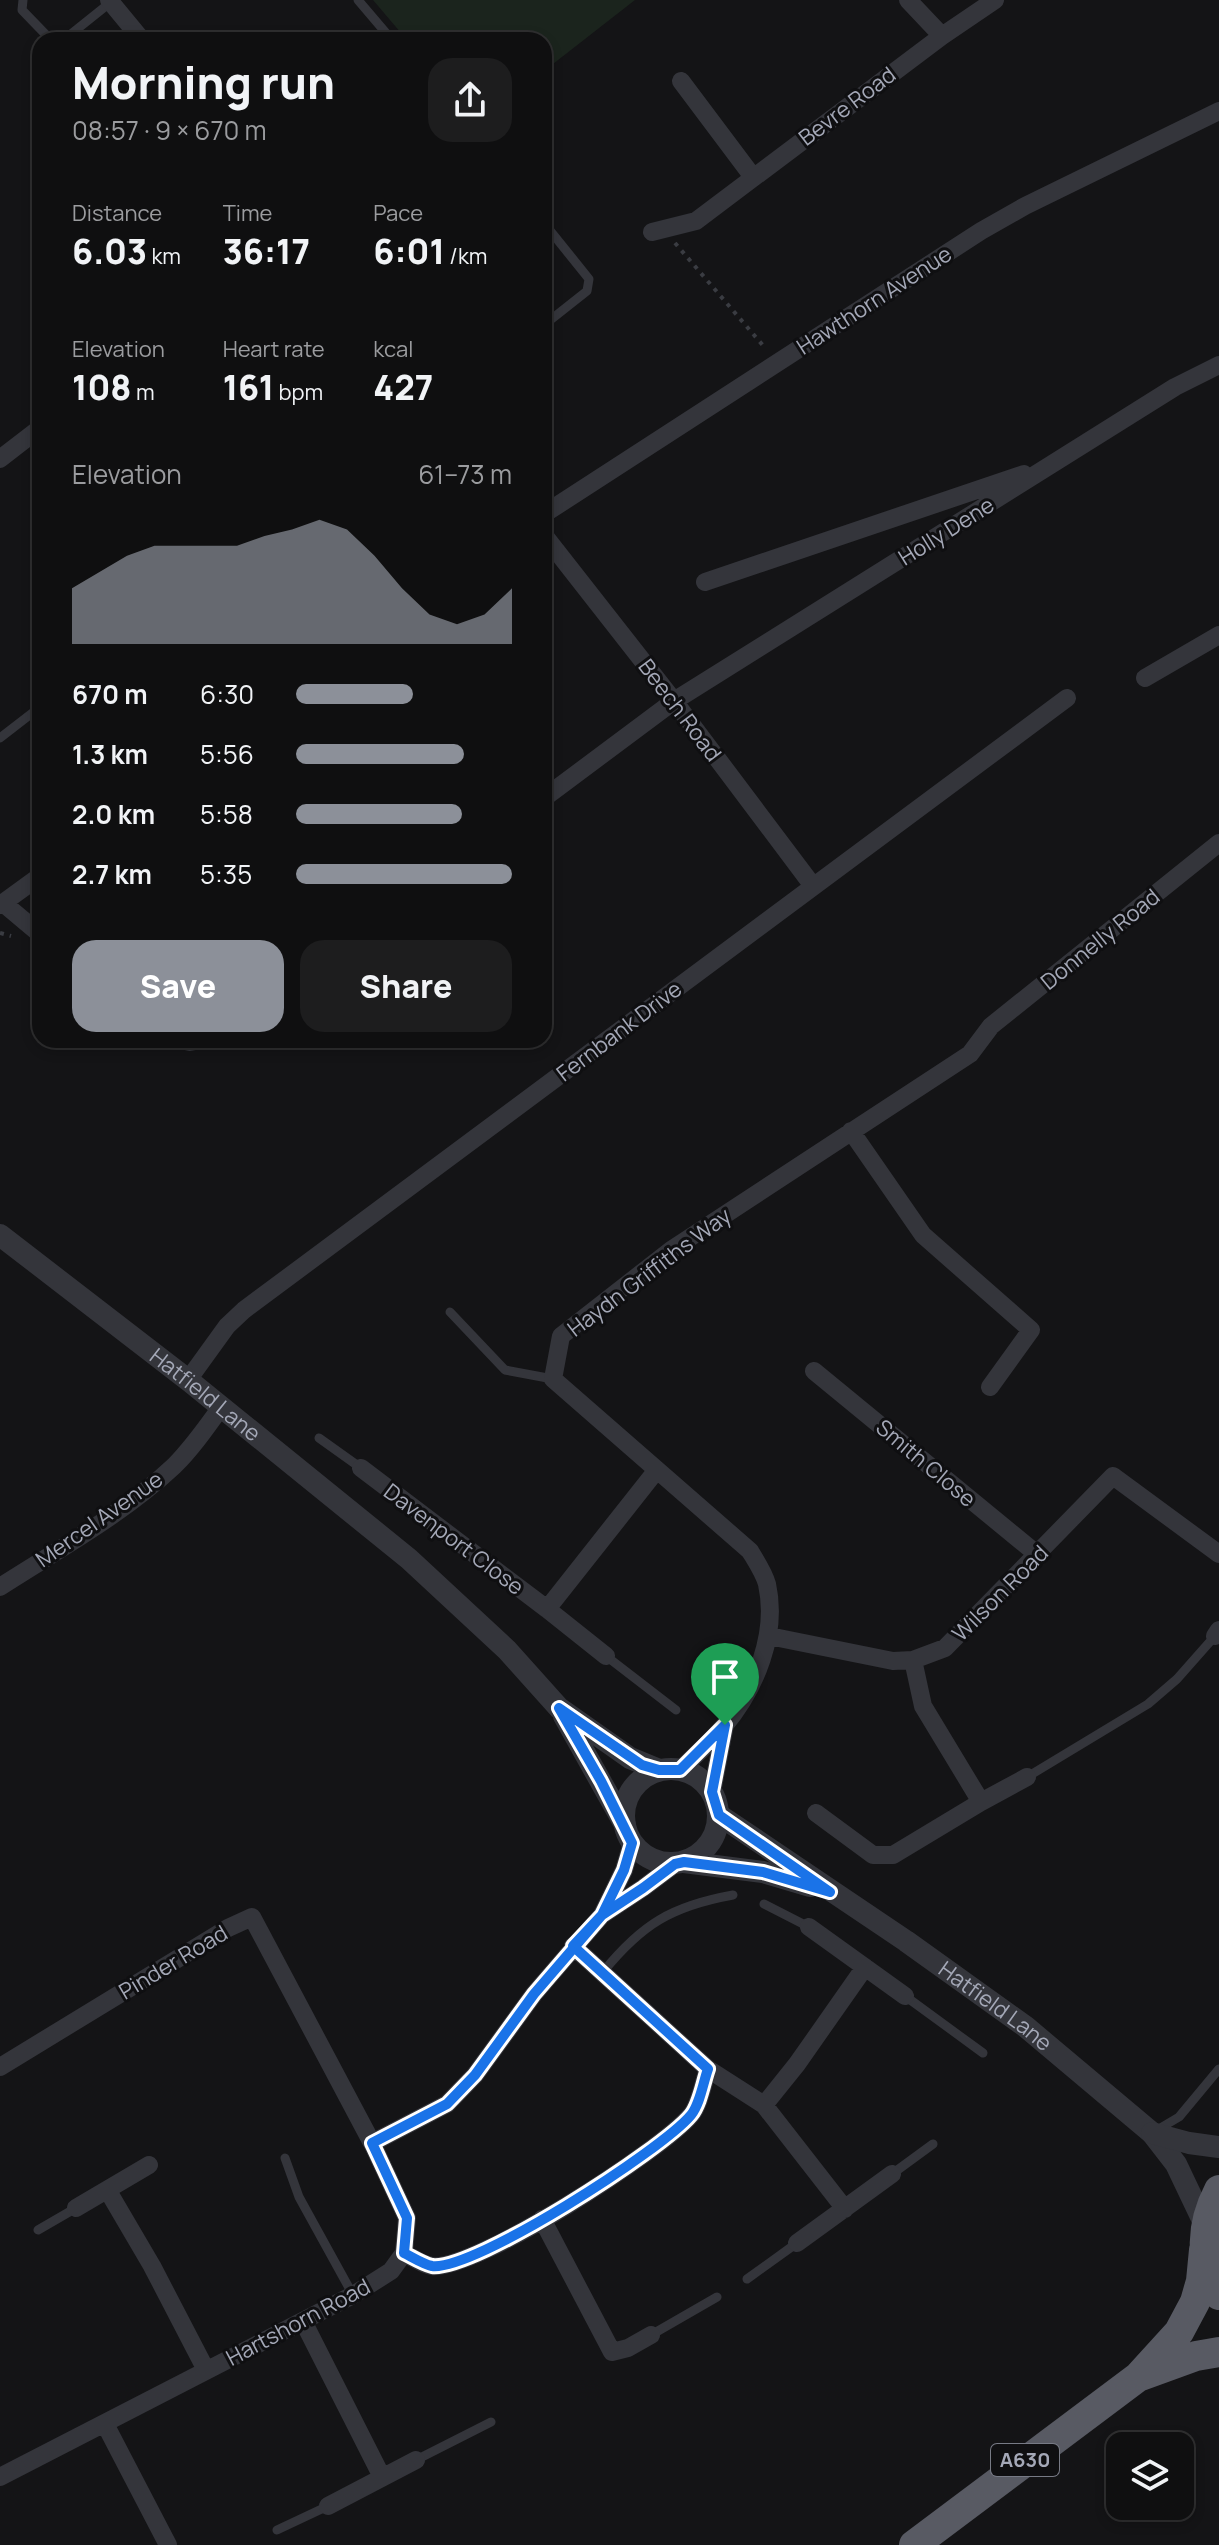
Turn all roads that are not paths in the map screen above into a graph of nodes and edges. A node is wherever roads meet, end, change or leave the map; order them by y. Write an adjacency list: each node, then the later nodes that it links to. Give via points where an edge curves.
1 (23, 0): 6 (lane, via 22,10)
2 (358, 0): 9 (lane)
3 (908, 0): 10 (street)
4 (995, 0): 10 (street, Bevre Road)
5 (111, 1): 7 (lane); 8 (street)
6 (43, 32)
7 (73, 32)
8 (136, 32)
9 (385, 32)
10 (942, 36): 13 (street, Bevre Road)
11 (681, 81): 13 (street)
12 (1219, 111): 21 (street, Hawthorn Avenue, via 1014,212)
13 (753, 177): 14 (street, Bevre Road, via 696,221)
14 (658, 231)
15 (552, 233): 16 (lane, via 589,279 587,291)
16 (552, 319)
17 (1219, 365): 20 (street, Holly Dene)
18 (32, 434): 19 (street)
19 (0, 459)
20 (1053, 464): 23 (street); 27 (street, Holly Dene)
21 (552, 509)
22 (552, 545): 27 (street, Beech Road)
23 (705, 582)
24 (1219, 635): 25 (street)
25 (1145, 678)
26 (1067, 698): 33 (street, Fernbank Drive)
27 (674, 701): 30 (street, Holly Dene); 33 (street, Beech Road)
28 (32, 713): 29 (lane)
29 (0, 738)
30 (552, 792)
31 (1219, 843): 36 (street, Donnelly Road)
32 (32, 882): 34 (street)
33 (813, 886): 42 (street, Fernbank Drive, via 244,1310)
34 (1, 904): 35 (street)
35 (32, 928)
36 (983, 1036): 37 (street, Haydn Griffiths Way, via 970,1054)
37 (851, 1131): 41 (street, Haydn Griffiths Way, via 671,1250 561,1336); 43 (street, via 923,1235 1031,1330)
38 (0, 1235): 42 (street, Hatfield Lane)
39 (450, 1312): 41 (lane, via 505,1370)
40 (814, 1371): 49 (street, Smith Close)
41 (553, 1379): 47 (street)
42 (188, 1380): 44 (street, Hatfield Lane)
43 (990, 1387)
44 (221, 1407): 50 (street, Mercel Avenue, via 198,1440 153,1485); 56 (street, Hatfield Lane, via 409,1559 507,1650)
45 (319, 1438): 46 (lane)
46 (361, 1468): 51 (street, Davenport Close)
47 (656, 1471): 51 (street, Davenport Close); 53 (street, via 750,1551 766,1581)
48 (1219, 1554): 49 (street, Wilson Road, via 1113,1476)
49 (1038, 1555): 55 (street, Wilson Road, via 945,1648)
50 (0, 1587)
51 (547, 1609): 54 (street, Davenport Close)
52 (1217, 1633): 60 (lane, via 1148,1704)
53 (769, 1636): 55 (street, Wilson Road, via 856,1655); 58 (street)
54 (606, 1656): 57 (lane)
55 (913, 1660): 62 (street, via 923,1706)
56 (559, 1708): 59 (street, via 630,1758); 65 (street)
57 (676, 1710)
58 (725, 1725): 59 (street); 61 (street)
59 (670, 1770): 61 (street, via 693,1774); 65 (street, via 644,1778 631,1791 625,1807)
60 (1027, 1777): 62 (street)
61 (712, 1792): 64 (street)
62 (981, 1802): 63 (street, via 893,1855 873,1855)
63 (816, 1813)
64 (719, 1815): 66 (street, via 709,1845); 67 (street, Hatfield Lane)
65 (629, 1834): 66 (street, via 644,1855); 70 (street, via 624,1870)
66 (679, 1863): 67 (street, Hatfield Lane, via 763,1872); 70 (street)
67 (830, 1892): 81 (street, Hatfield Lane, via 1026,2027)
68 (733, 1895): 74 (lane, via 666,1915 627,1943)
69 (764, 1904): 71 (lane)
70 (602, 1915): 72 (street)
71 (809, 1927): 73 (street)
72 (573, 1946): 74 (street); 82 (street, via 447,2104)
73 (865, 1967): 75 (street); 80 (street)
74 (603, 1972): 78 (street)
75 (905, 1996): 76 (lane)
76 (983, 2053)
77 (0, 2067): 82 (street, Pinder Road, via 252,1917)
78 (708, 2069): 80 (street); 92 (street, via 692,2114 636,2162)
79 (1219, 2069): 81 (lane, via 1179,2117)
80 (764, 2105): 91 (street)
81 (1152, 2133): 84 (street, Hatfield Lane); 94 (street, Hatfield Lane, via 1176,2164)
82 (372, 2143): 96 (street, via 407,2218)
83 (933, 2144): 87 (lane)
84 (1219, 2147)
85 (285, 2158): 98 (lane, via 299,2197)
86 (149, 2165): 89 (street)
87 (892, 2174): 91 (street)
88 (1219, 2190): 94 (highway)
89 (108, 2191): 90 (street); 104 (street, Hartshorn Road)
90 (76, 2208): 93 (lane)
91 (845, 2209): 95 (street)
92 (542, 2219): 96 (street, via 470,2259 433,2266); 102 (street, via 612,2352)
93 (38, 2230)
94 (1204, 2237): 99 (highway); 105 (highway, A630, via 1201,2281 1184,2322)
95 (797, 2243): 97 (lane)
96 (404, 2253): 98 (street, Hartshorn Road, via 391,2271)
97 (747, 2279)
98 (353, 2295): 101 (street, Hartshorn Road)
99 (1219, 2295)
100 (717, 2297): 102 (lane)
101 (303, 2321): 104 (street, Hartshorn Road); 110 (street)
102 (651, 2335)
103 (1219, 2352): 105 (highway, A630)
104 (206, 2370): 107 (street, Hartshorn Road)
105 (1138, 2377): 114 (highway, A630)
106 (491, 2422): 108 (lane)
107 (105, 2424): 109 (street, Hartshorn Road); 113 (street)
108 (416, 2460): 110 (street)
109 (0, 2477)
110 (382, 2477): 111 (street)
111 (328, 2506): 112 (lane)
112 (277, 2530)
113 (168, 2545)
114 (914, 2545)

